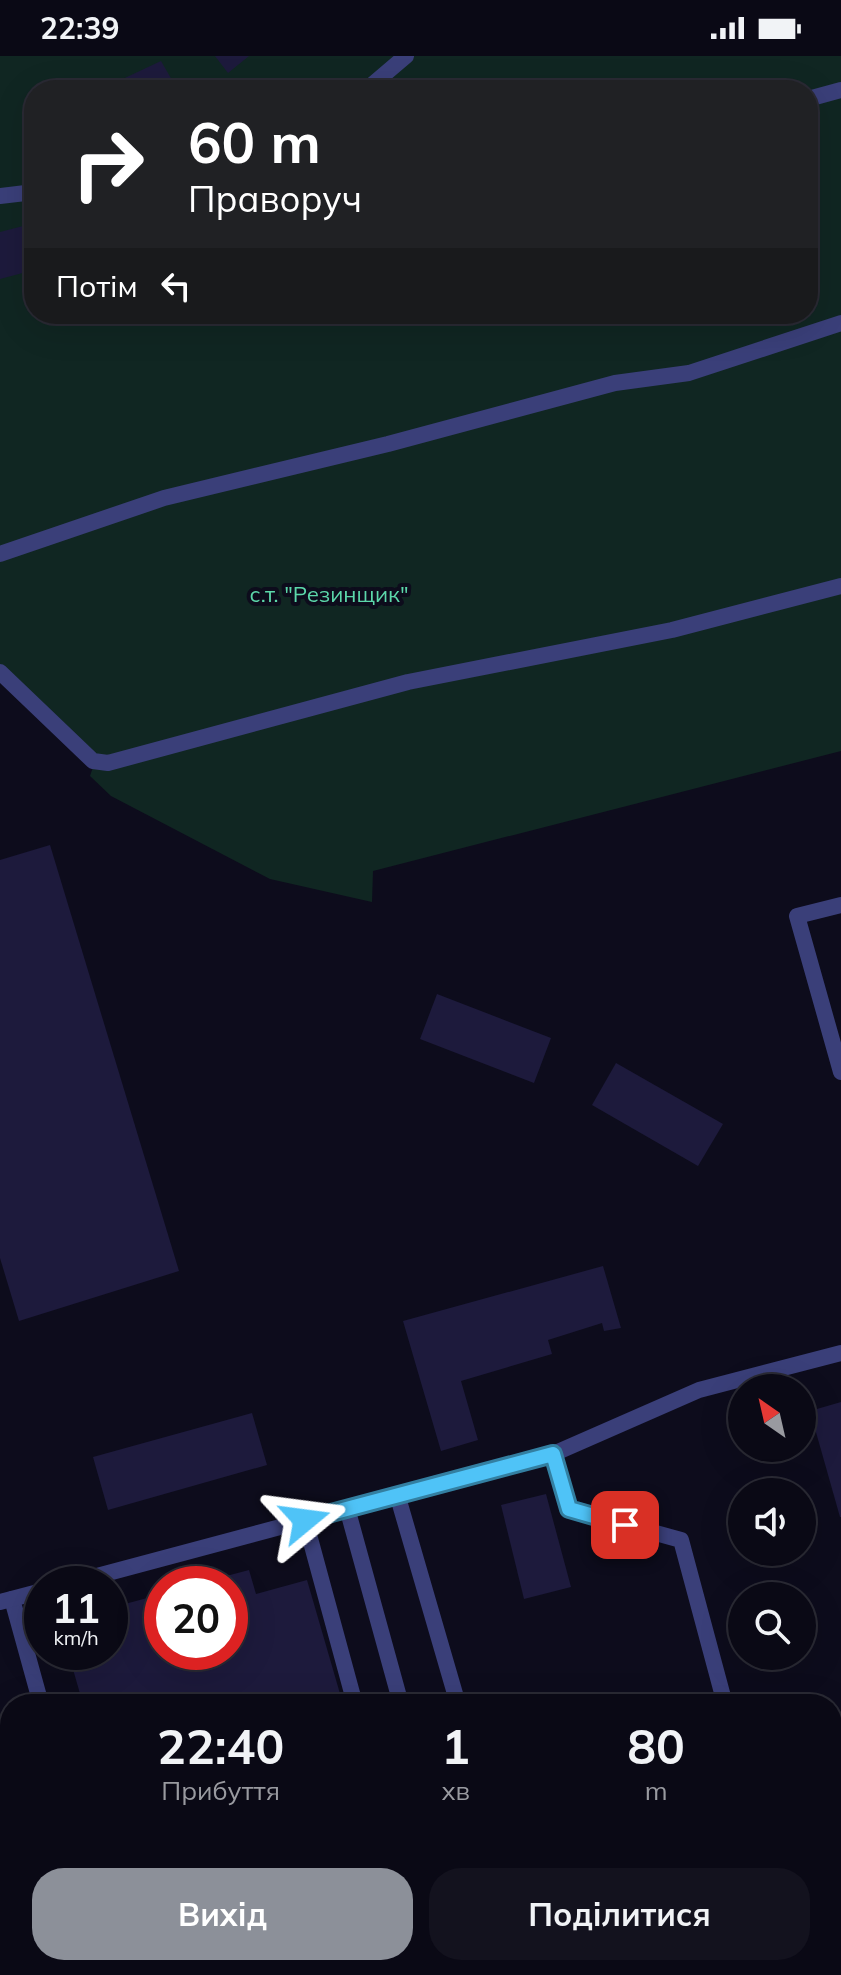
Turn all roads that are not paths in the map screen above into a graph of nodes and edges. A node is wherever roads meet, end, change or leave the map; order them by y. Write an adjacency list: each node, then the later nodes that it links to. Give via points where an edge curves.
1 (406, 56): 2 (lane)
2 (378, 80)
3 (841, 90): 4 (lane)
4 (818, 96)
5 (24, 193): 6 (lane)
6 (0, 196)
7 (841, 323): 8 (lane, via 689,373 615,383 164,498)
8 (0, 554)
9 (841, 586): 10 (lane, via 672,630 408,682 108,763 93,761)
10 (0, 672)
11 (841, 905): 12 (lane, via 797,916)
12 (841, 1072)
13 (841, 1353): 14 (lane, via 699,1390)
14 (553, 1454): 15 (lane); 24 (lane, via 569,1509 681,1540)
15 (397, 1494): 16 (lane); 23 (lane)
16 (347, 1508): 17 (lane); 22 (lane)
17 (305, 1520): 18 (lane); 21 (lane)
18 (128, 1568)
19 (6, 1601): 20 (lane)
20 (38, 1694)
21 (352, 1694)
22 (398, 1694)
23 (455, 1694)
24 (722, 1694)

